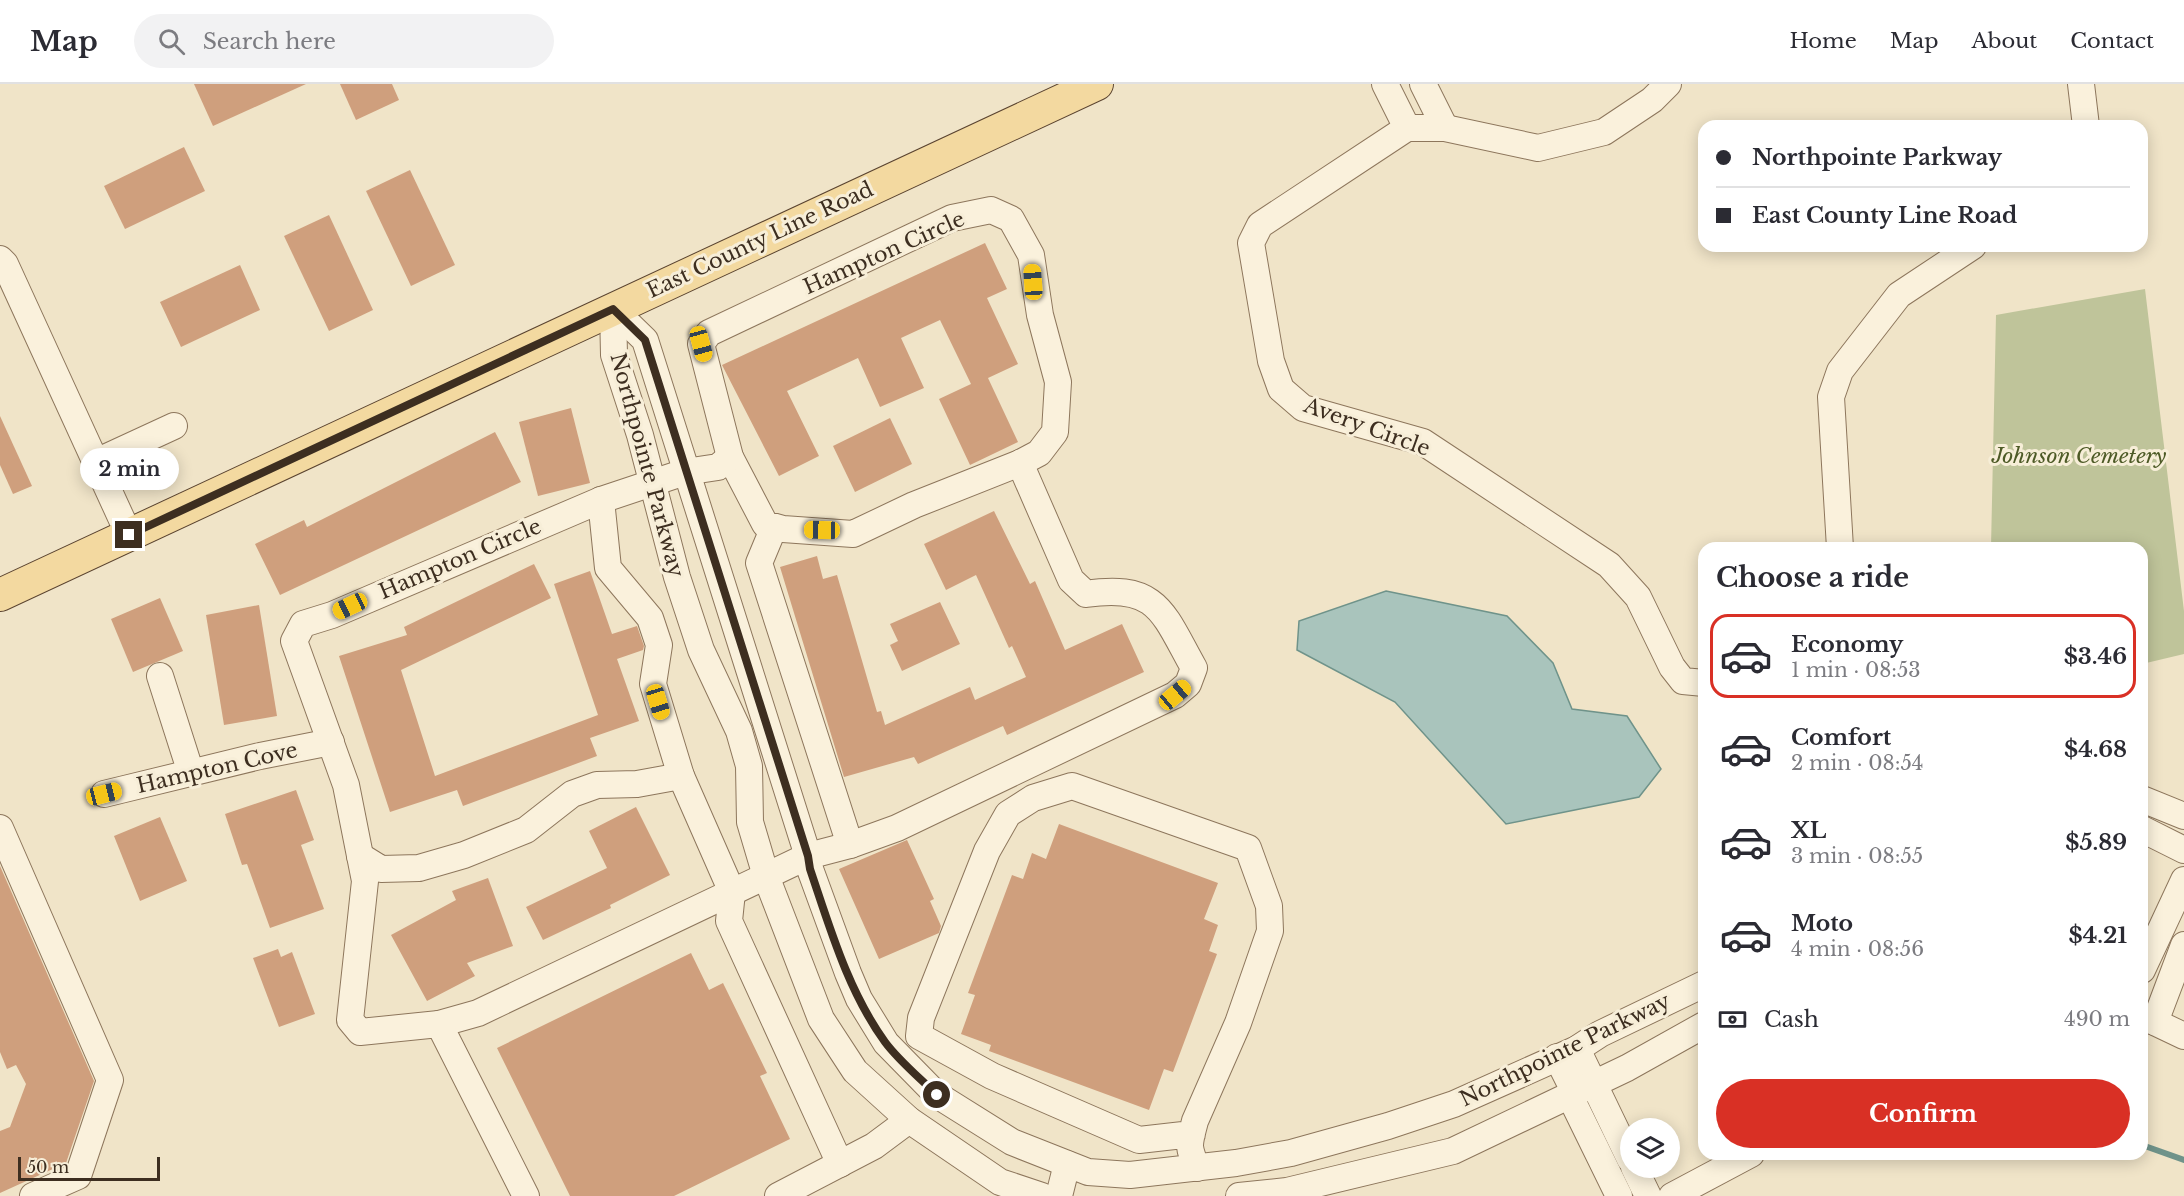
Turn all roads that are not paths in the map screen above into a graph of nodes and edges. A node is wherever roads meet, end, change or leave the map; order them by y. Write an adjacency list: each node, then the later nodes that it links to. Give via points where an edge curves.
1 (1097, 84): 11 (main road, East County Line Road)
2 (1385, 84): 7 (street)
3 (1423, 84): 8 (street)
4 (1668, 84): 8 (street, via 1652,100 1604,132 1538,148)
5 (2081, 84): 6 (street)
6 (2085, 120)
7 (1407, 128): 8 (street); 24 (street, Avery Circle, via 1260,225 1251,243 1271,361 1281,389 1303,408 1423,442 1610,565 1638,597 1672,667 1683,681)
8 (1445, 128)
9 (1964, 252): 21 (street, via 1899,295 1840,370 1831,397)
10 (0, 259): 14 (street)
11 (613, 309): 16 (street, Northpointe Parkway, via 645,340); 17 (street, Northpointe Parkway, via 614,355); 20 (main road, East County Line Road)
12 (174, 426): 14 (street)
13 (730, 457): 15 (street, Hampton Circle, via 701,344 709,333 943,222 992,210 1011,219 1031,255 1040,315 1058,382 1055,432 1039,453); 16 (street, Hampton Circle, via 718,467); 19 (street, Hampton Circle, via 765,524)
14 (96, 462): 20 (street)
15 (1020, 463): 19 (street, Hampton Circle, via 853,534); 33 (street, via 1071,580 1086,594 1107,590 1137,594 1160,607 1194,668 1188,684 1175,695 1032,765 897,828)
16 (685, 472): 17 (street, Hampton Circle); 36 (street, Northpointe Parkway)
17 (652, 485): 18 (street, Hampton Circle); 37 (street, Northpointe Parkway, via 701,650 739,731 749,766 750,822)
18 (601, 500): 25 (street, Hampton Circle, via 303,624 294,640); 27 (street, via 608,568 650,618 659,645 653,684)
19 (774, 527): 33 (street, via 759,563)
20 (129, 535): 22 (main road, East County Line Road)
21 (1840, 542)
22 (0, 595)
23 (160, 676): 26 (street)
24 (1698, 682)
25 (330, 742): 26 (street, Hampton Cove); 35 (street, Hampton Circle, via 346,785)
26 (191, 773): 28 (street, Hampton Cove)
27 (681, 776): 35 (street, via 637,784 597,785 572,794 526,830 419,868 381,869); 39 (street)
28 (104, 794)
29 (2148, 801): 30 (street)
30 (2184, 816)
31 (0, 828): 62 (street, via 110,1080 78,1176)
32 (2148, 832): 34 (street)
33 (850, 845): 36 (street)
34 (2184, 850)
35 (360, 856): 44 (street, Hampton Circle, via 365,882 350,1020 360,1032)
36 (808, 856): 37 (street); 48 (street, Northpointe Parkway, via 855,990)
37 (766, 876): 39 (street); 49 (street, Northpointe Parkway, via 821,1018)
38 (2184, 880): 41 (street)
39 (732, 892): 44 (street, via 478,1012); 57 (street, via 729,921)
40 (2184, 945): 43 (street)
41 (2148, 957)
42 (1698, 987): 47 (street, Northpointe Parkway)
43 (2148, 1019): 46 (street)
44 (439, 1024): 63 (street)
45 (1698, 1028): 50 (street, Northpointe Parkway)
46 (2184, 1036)
47 (1567, 1053): 50 (street); 51 (street); 59 (street, Northpointe Parkway, via 1454,1104 1388,1126 1291,1153)
48 (896, 1054): 49 (street); 58 (street, Northpointe Parkway, via 937,1095 1012,1142)
49 (864, 1081): 52 (street, Northpointe Parkway)
50 (1595, 1084): 51 (street, Northpointe Parkway); 54 (street)
51 (1570, 1096): 56 (street); 67 (street, Northpointe Parkway, via 1453,1150 1287,1191)
52 (909, 1120): 57 (street, via 874,1146); 65 (street, Northpointe Parkway, via 1000,1182)
53 (1192, 1134): 53 (street, via 1238,1023 1270,931 1269,906 1248,848 1072,786 1033,798 1008,814 987,852 921,1018 919,1036 992,1076 1139,1140); 59 (street, via 1188,1148)
54 (1620, 1156)
55 (1740, 1160): 70 (street)
56 (1620, 1161)
57 (840, 1164): 64 (street)
58 (1067, 1164): 59 (street, Northpointe Parkway, via 1088,1172 1130,1175); 66 (street)
59 (1197, 1168)
60 (1621, 1178): 68 (street)
61 (1639, 1178): 69 (street)
62 (33, 1196)
63 (526, 1196)
64 (778, 1196)
65 (1042, 1196)
66 (1059, 1196)
67 (1239, 1196)
68 (1619, 1196)
69 (1648, 1196)
70 (1672, 1196)

